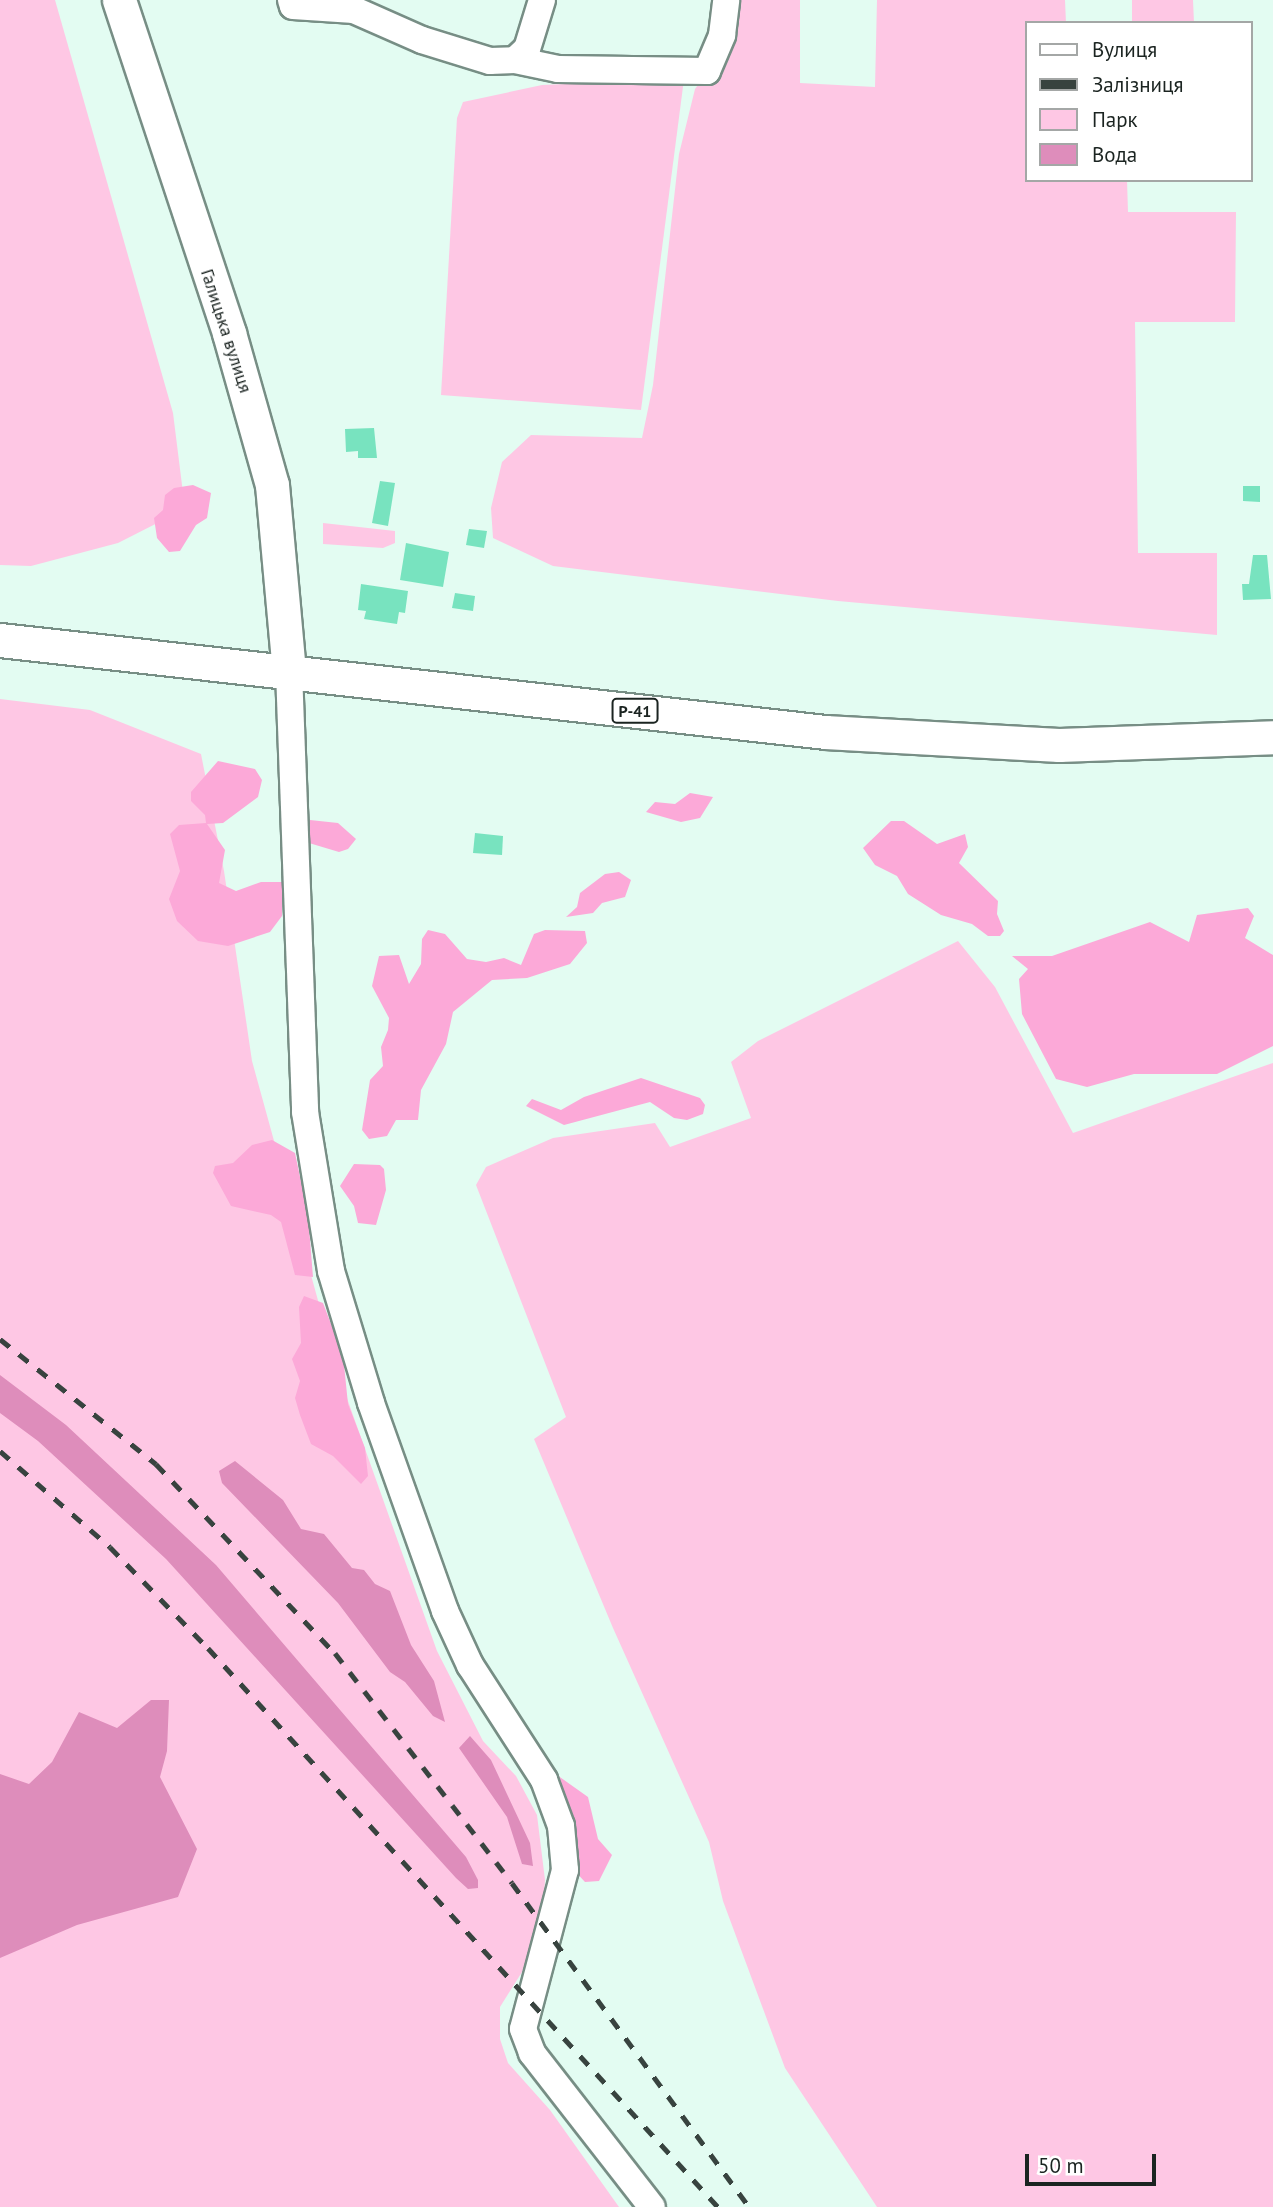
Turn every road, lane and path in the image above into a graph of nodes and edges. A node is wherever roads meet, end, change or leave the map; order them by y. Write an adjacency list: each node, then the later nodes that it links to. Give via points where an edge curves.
1 (118, 0): 7 (main road, Галицька вулиця, via 229,333 272,485)
2 (542, 0): 5 (street, via 535,34)
3 (726, 0): 5 (street, via 720,46 707,71 558,69)
4 (292, 3): 5 (street, via 354,10 463,55)
5 (514, 60)
6 (0, 640): 7 (main road, Р-41)
7 (289, 671): 8 (main road, Р-41, via 796,729 981,744); 9 (street, via 305,1112 331,1271 371,1403 445,1611 470,1665 544,1780 561,1826 565,1870 523,2029 532,2053)
8 (1273, 737)
9 (652, 2207)

